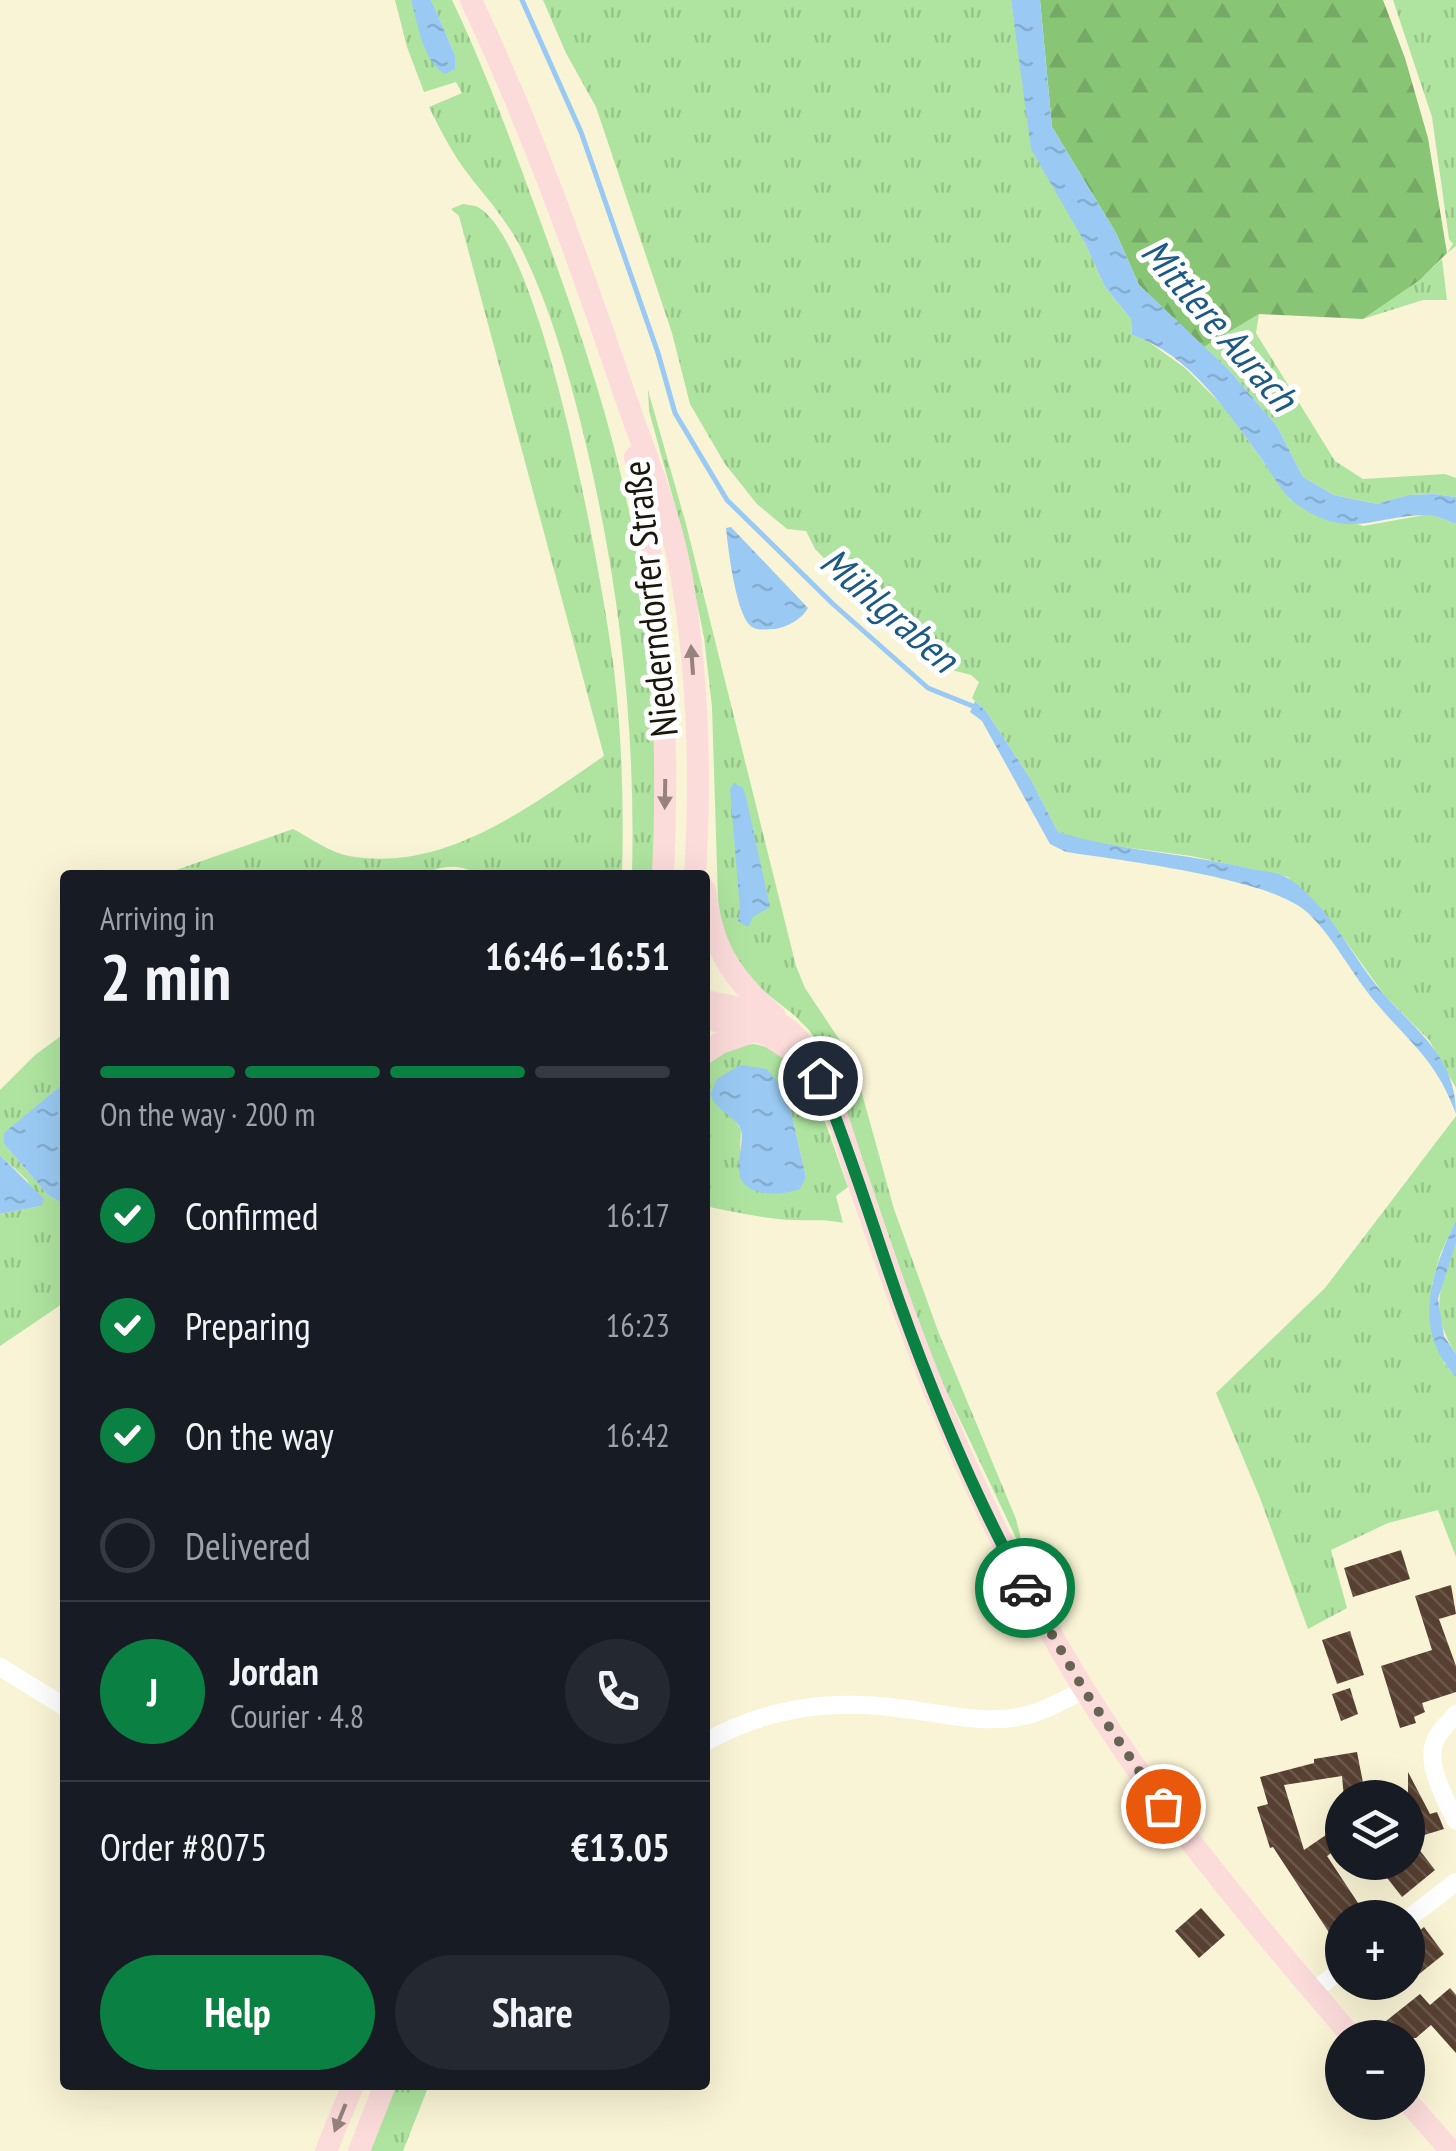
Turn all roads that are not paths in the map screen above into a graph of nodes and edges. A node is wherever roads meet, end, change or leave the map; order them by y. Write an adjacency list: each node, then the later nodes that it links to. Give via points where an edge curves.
1 (472, 0): 2 (main road, Niederndorfer Straße, via 542,163)
2 (622, 385): 3 (main road, Niederndorfer Straße, one-way to 2, via 694,682 682,578); 4 (main road, Niederndorfer Straße, one-way to 4, via 663,660)
3 (698, 827): 5 (main road, Niederndorfer Straße); 6 (main road)
4 (662, 870)
5 (695, 870)
6 (702, 870)
7 (710, 917): 10 (main road, via 729,969)
8 (710, 1002): 10 (main road)
9 (710, 1019): 11 (main road)
10 (785, 1025): 13 (main road, via 808,1050)
11 (754, 1031): 12 (main road); 13 (main road, via 794,1051)
12 (710, 1050)
13 (820, 1078): 15 (main road, via 940,1406 1002,1545)
14 (0, 1667): 16 (street)
15 (1084, 1690): 18 (street, via 1004,1719 823,1703 746,1721); 23 (main road, via 1228,1892)
16 (60, 1704)
17 (1456, 1714): 19 (street, via 1434,1742 1433,1754)
18 (710, 1739)
19 (1456, 1821)
20 (1456, 1882): 21 (street)
21 (1425, 1907)
22 (1325, 1982): 23 (street)
23 (1314, 1991): 24 (main road)
24 (1338, 2020)
25 (351, 2090): 28 (main road, one-way to 28)
26 (383, 2090): 29 (main road)
27 (1424, 2120): 30 (main road)
28 (326, 2151)
29 (359, 2151)
30 (1451, 2151)

